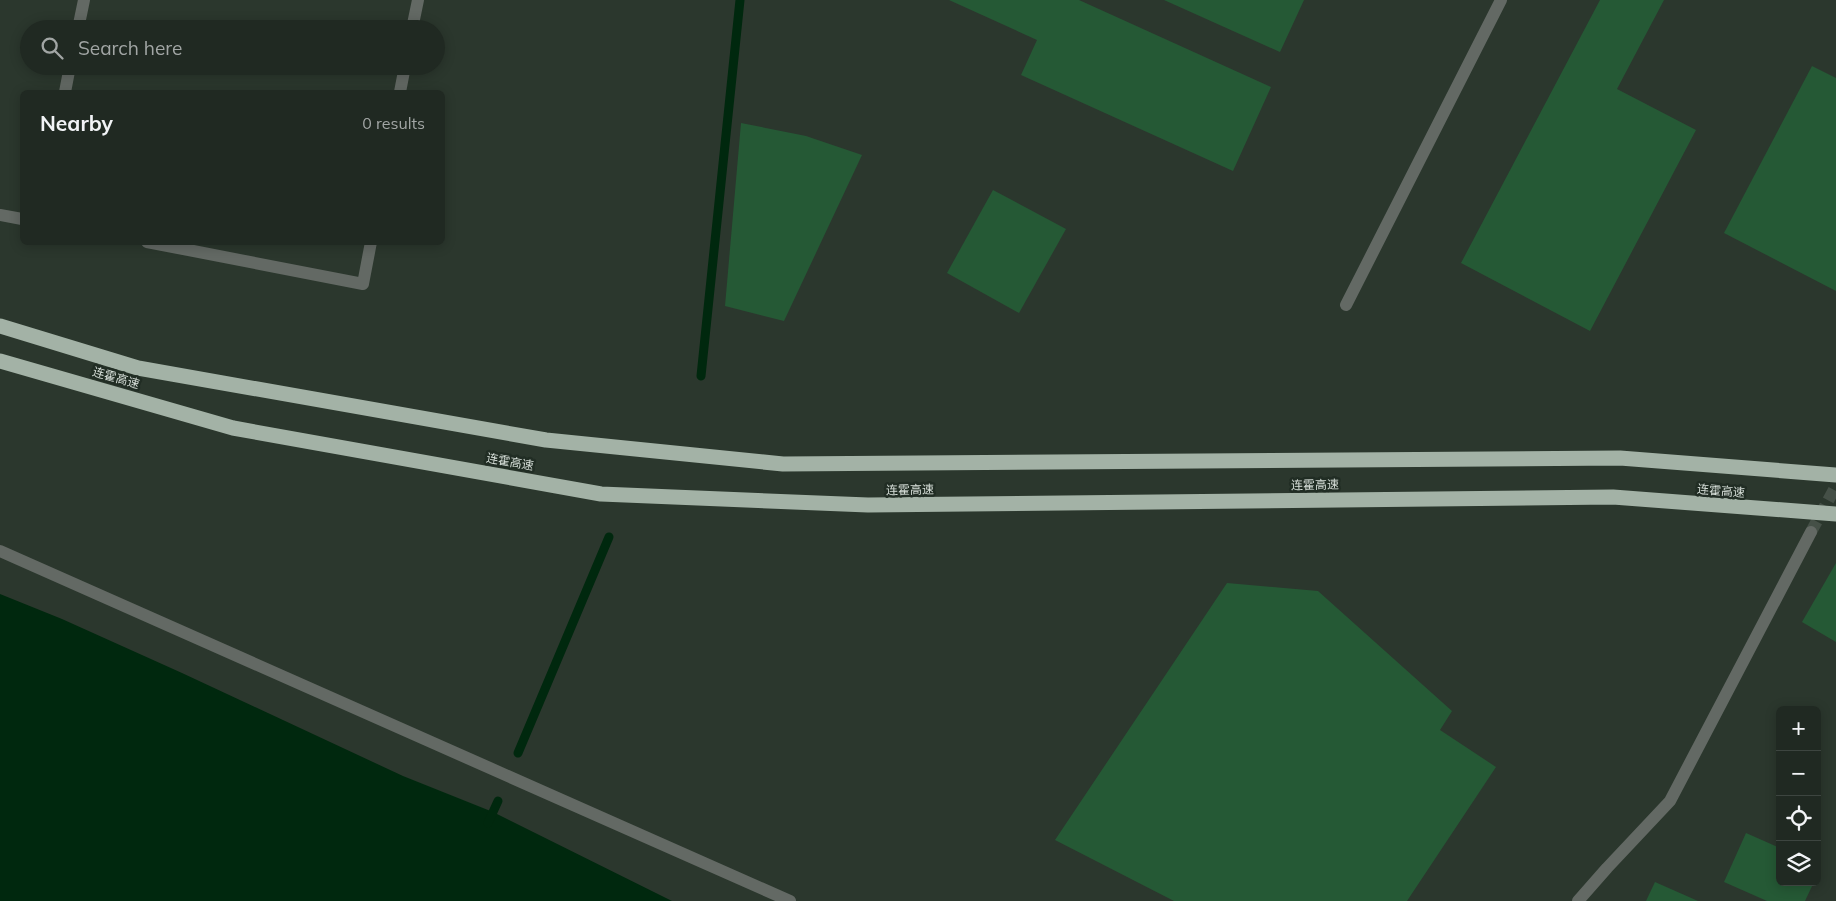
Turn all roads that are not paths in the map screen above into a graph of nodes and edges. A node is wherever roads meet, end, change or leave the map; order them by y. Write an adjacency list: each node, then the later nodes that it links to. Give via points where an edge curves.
1 (84, 0): 4 (street)
2 (418, 0): 5 (street)
3 (1501, 0): 14 (street)
4 (80, 20)
5 (414, 20)
6 (68, 75): 8 (street)
7 (403, 75): 9 (street)
8 (65, 90)
9 (400, 90)
10 (0, 214): 11 (street)
11 (20, 219)
12 (162, 245): 13 (street, via 363,284)
13 (370, 245)
14 (1346, 304)
15 (0, 326): 17 (highway, 连霍高速, via 138,368 546,440 782,464 1620,458)
16 (0, 361): 18 (highway, 连霍高速, via 233,428 601,494 868,505 1613,497)
17 (1836, 475)
18 (1836, 514)
19 (1812, 532): 22 (street, via 1670,801)
20 (0, 551): 21 (street)
21 (790, 901)
22 (1578, 901)

